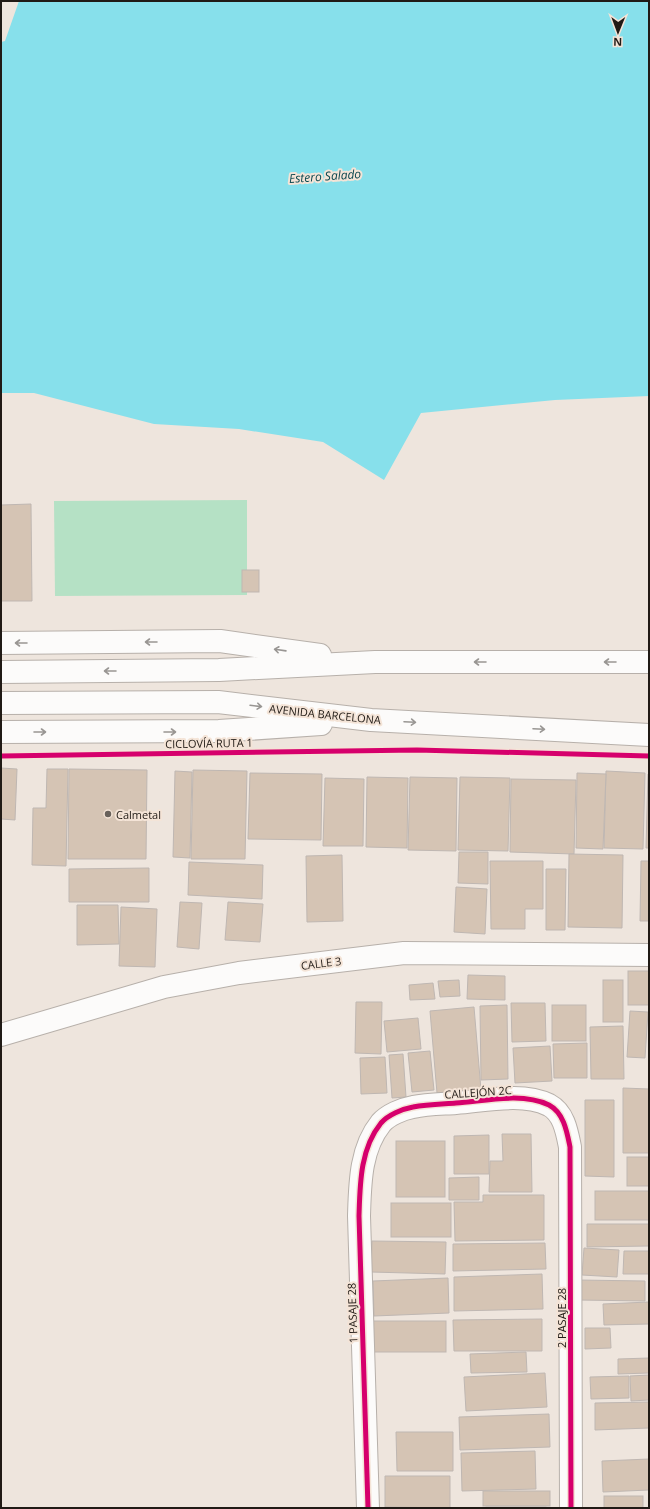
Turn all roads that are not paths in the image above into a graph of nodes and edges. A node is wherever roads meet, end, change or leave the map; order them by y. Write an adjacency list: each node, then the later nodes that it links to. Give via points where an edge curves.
1 (1, 643): 2 (main road, one-way to 1, via 220,641)
2 (375, 662): 3 (main road, one-way to 2); 4 (main road, one-way to 4, via 219,670)
3 (649, 662)
4 (1, 672)
5 (1, 703): 6 (main road, AVENIDA BARCELONA, one-way to 6, via 218,702)
6 (371, 720): 7 (main road, one-way to 6, via 219,731); 8 (main road, AVENIDA BARCELONA, one-way to 8)
7 (1, 732)
8 (649, 735)
9 (649, 955): 10 (main road, CALLE 3, via 404,953 239,973 164,987)
10 (1, 1035)
11 (382, 1122): 12 (main road, CALLEJÓN 2C, via 396,1113 413,1107 510,1099 532,1100 550,1106 559,1114); 13 (main road, 1 PASAJE 28, via 370,1140 360,1181)
12 (567, 1128): 14 (main road, 2 PASAJE 28, via 570,1147)
13 (368, 1508)
14 (571, 1508)

